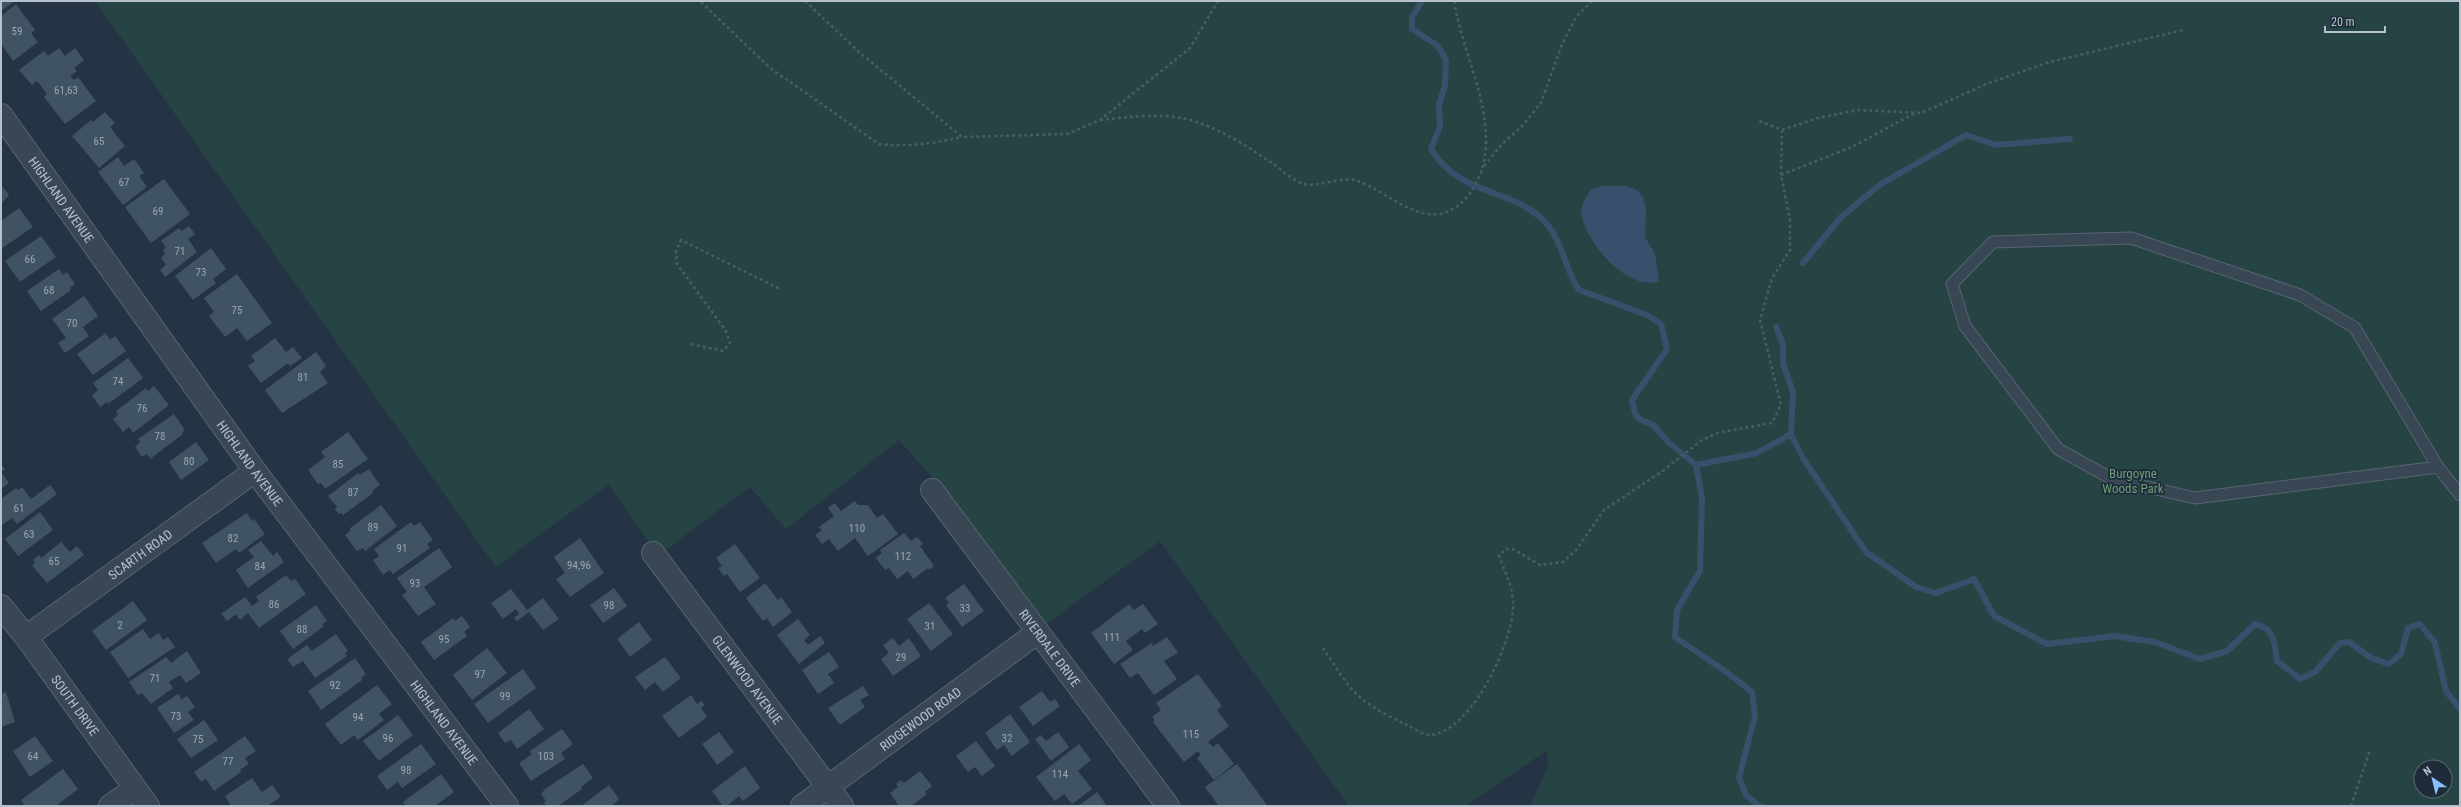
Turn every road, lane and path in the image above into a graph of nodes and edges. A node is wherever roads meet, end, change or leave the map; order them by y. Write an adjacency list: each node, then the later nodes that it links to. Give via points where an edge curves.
1 (805, 1): 12 (path, via 858,51)
2 (1218, 1): 9 (path, via 1190,48)
3 (1454, 1): 13 (path, via 1458,24 1480,89 1486,146)
4 (1592, 1): 13 (path, via 1577,16 1562,44 1541,103)
5 (701, 2): 12 (path, via 770,68 879,144 899,146)
6 (2183, 30): 7 (path, via 2046,63)
7 (1916, 112): 11 (path, via 1858,110 1818,118); 14 (path, via 1852,148)
8 (1, 115): 18 (street, HIGHLAND AVENUE)
9 (1100, 120): 12 (path, via 1067,134); 13 (path, via 1158,115 1190,120 1249,148 1304,184 1357,180 1397,204 1426,214 1444,213 1460,205 1472,192)
10 (1758, 121): 11 (path)
11 (1782, 130): 14 (path)
12 (962, 137)
13 (1483, 168)
14 (1782, 175): 25 (path, via 1790,220 1790,250 1772,278 1760,320 1781,405 1772,423 1717,433 1702,440 1664,470 1604,510 1576,550 1563,562 1540,565 1513,549 1506,549 1499,555 1509,576 1514,602 1509,638 1482,692 1463,717 1442,732 1428,735 1361,698 1344,679)
15 (780, 289): 16 (path, via 681,240 676,251 677,264 726,330 730,343 723,351)
16 (691, 344)
17 (2438, 467): 17 (lane, via 2195,498 2112,479 2058,449 1964,326 1952,284 1993,242 2131,238 2300,295 2354,328); 20 (lane)
18 (255, 471): 24 (street, SCARTH ROAD); 31 (street, HIGHLAND AVENUE)
19 (932, 490): 23 (street, RIVERDALE DRIVE)
20 (2460, 495)
21 (653, 553): 27 (street, GLENWOOD AVENUE)
22 (1, 606): 24 (street, SOUTH DRIVE)
23 (1038, 632): 27 (street, RIDGEWOOD ROAD); 34 (street, RIVERDALE DRIVE)
24 (26, 637): 28 (street, SOUTH DRIVE)
25 (1323, 648)
26 (2370, 750): 35 (path)
27 (828, 787): 32 (street, RIDGEWOOD ROAD); 33 (street, GLENWOOD AVENUE)
28 (134, 789): 29 (street); 30 (street, SOUTH DRIVE)
29 (110, 806)
30 (148, 806)
31 (507, 806)
32 (802, 806)
33 (842, 806)
34 (1168, 806)
35 (2351, 806)

